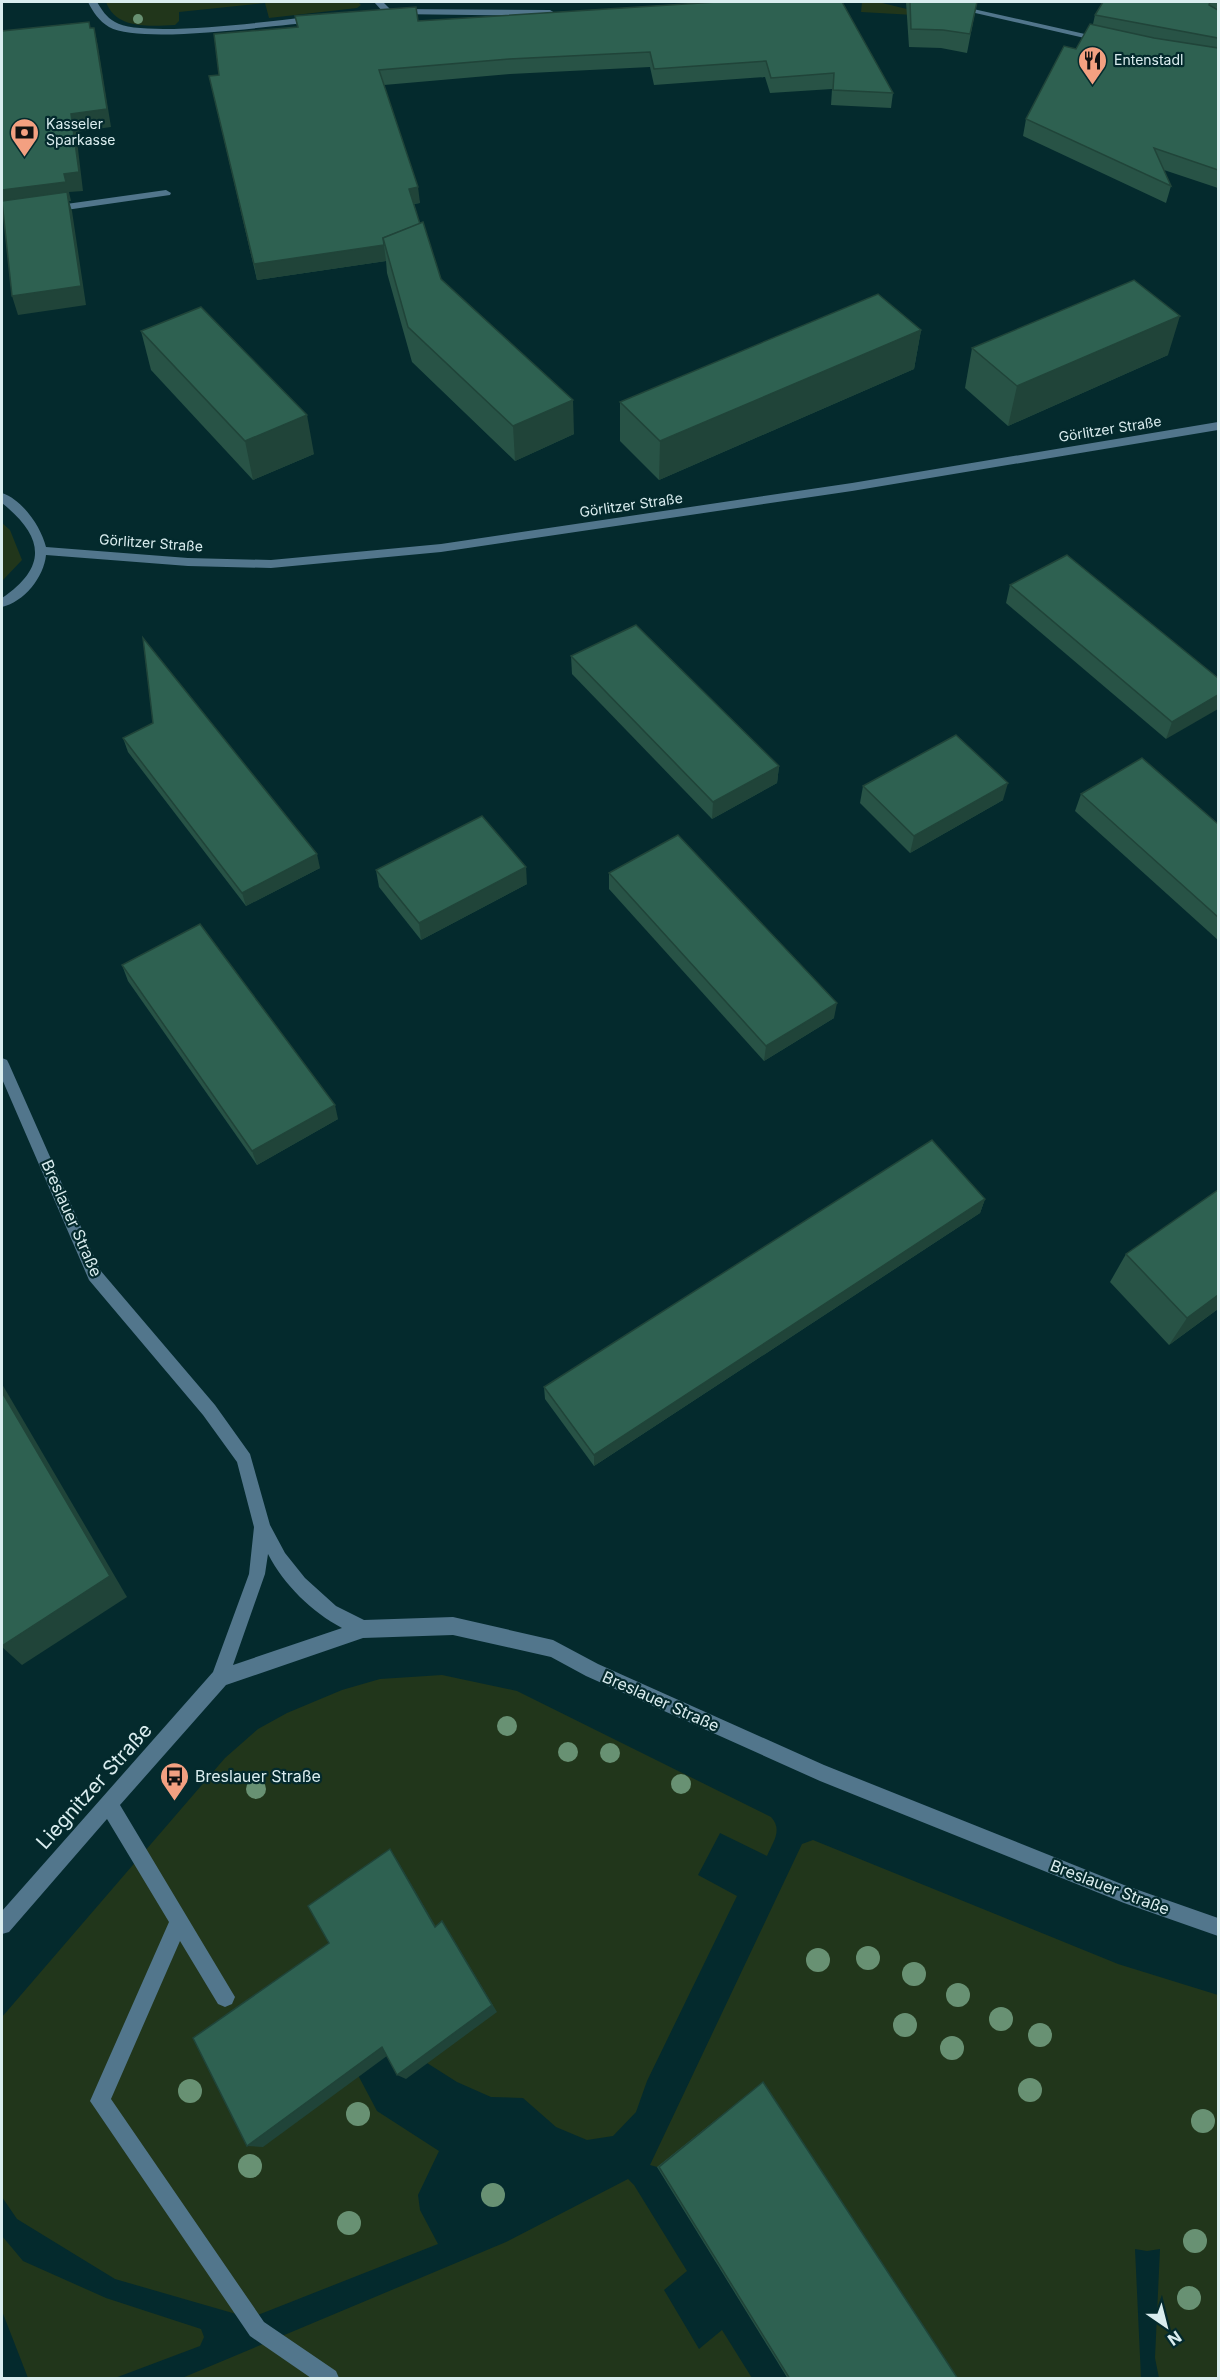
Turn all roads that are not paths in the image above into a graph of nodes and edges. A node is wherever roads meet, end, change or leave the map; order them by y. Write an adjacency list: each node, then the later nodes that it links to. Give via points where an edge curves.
1 (93, 2): 7 (street, via 99,14 112,25 132,31 166,32)
2 (379, 2): 4 (street)
3 (932, 2): 8 (street)
4 (387, 11): 5 (street); 6 (street)
5 (376, 12)
6 (557, 13)
7 (329, 18)
8 (1116, 42)
9 (166, 194): 10 (street)
10 (37, 211)
11 (1218, 426): 13 (street, Görlitzer Straße, via 852,487 350,558 221,563)
12 (2, 497): 13 (street, via 34,528)
13 (43, 551): 14 (street, via 35,576 20,593)
14 (2, 603)
15 (2, 1064): 16 (street, Breslauer Straße, via 94,1275 209,1410 244,1459)
16 (262, 1527): 17 (street, Breslauer Straße, via 279,1559 299,1584 330,1612); 18 (street, Liegnitzer Straße, via 257,1574)
17 (363, 1629): 18 (street, Liegnitzer Straße); 22 (street, Breslauer Straße, via 453,1626 553,1649 820,1772 1124,1894)
18 (220, 1678): 19 (street, Liegnitzer Straße)
19 (108, 1803): 20 (street); 21 (street, Liegnitzer Straße)
20 (179, 1922): 23 (street); 24 (street, via 100,2101 257,2329)
21 (2, 1925)
22 (1218, 1927)
23 (225, 1997)
24 (329, 2379)

